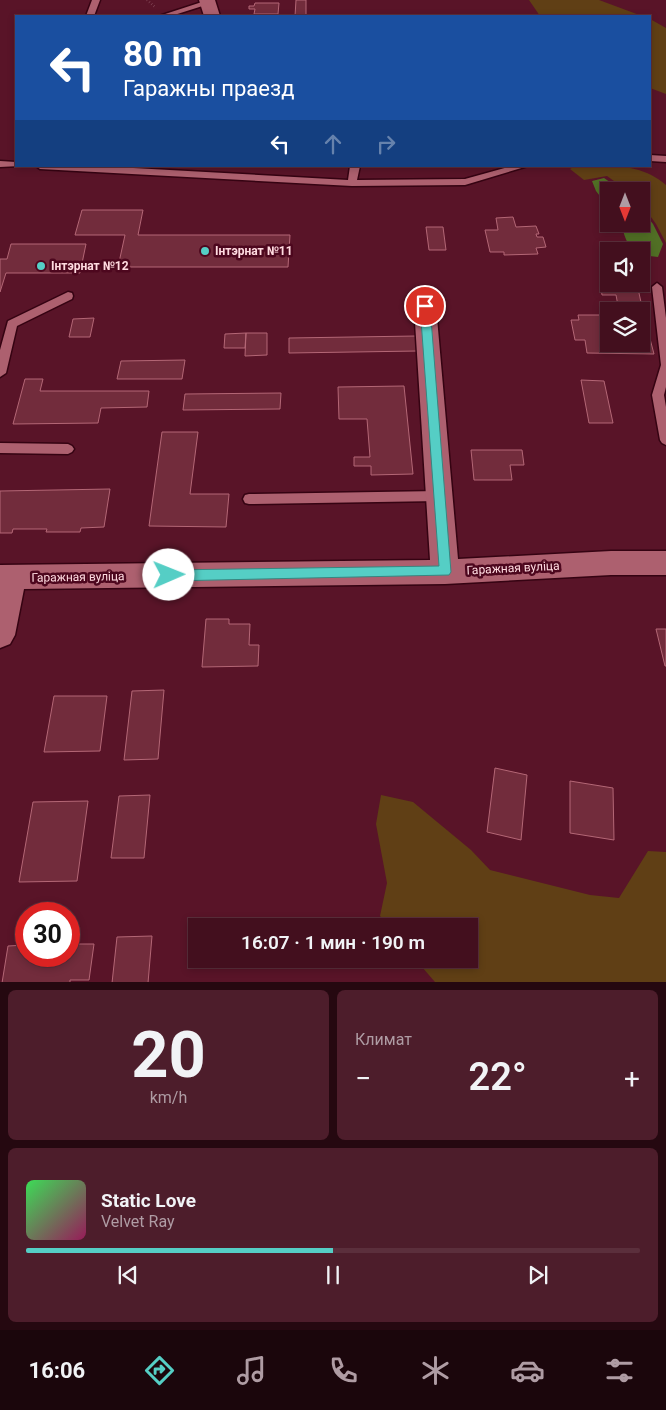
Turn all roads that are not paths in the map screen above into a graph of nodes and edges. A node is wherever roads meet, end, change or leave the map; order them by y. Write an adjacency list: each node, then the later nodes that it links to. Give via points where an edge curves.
1 (96, 0): 3 (lane)
2 (209, 7): 4 (lane)
3 (90, 15)
4 (168, 15)
5 (651, 158): 6 (lane)
6 (666, 159)
7 (0, 164): 8 (lane)
8 (15, 165)
9 (58, 167): 12 (lane)
10 (355, 167): 12 (lane)
11 (520, 167): 12 (lane, via 465,182)
12 (352, 183)
13 (657, 287): 16 (lane)
14 (68, 296): 17 (lane, via 12,324)
15 (425, 306): 21 (street)
16 (666, 365): 18 (lane, via 658,395)
17 (0, 373)
18 (666, 440)
19 (0, 448): 20 (lane)
20 (68, 449)
21 (439, 496): 22 (lane); 24 (street)
22 (249, 499)
23 (666, 563): 24 (street, Гаражная вуліца)
24 (445, 572): 25 (street, Гаражная вуліца)
25 (6, 577): 26 (street)
26 (0, 635)

